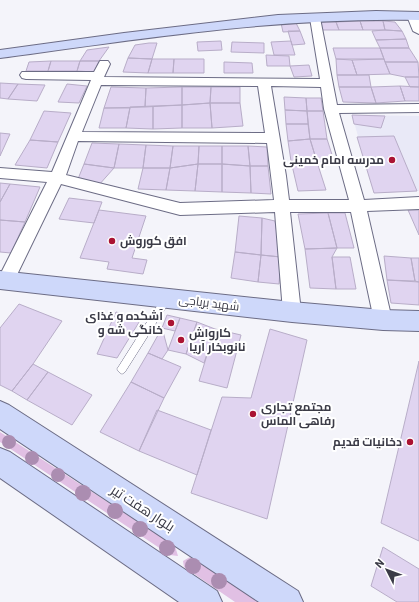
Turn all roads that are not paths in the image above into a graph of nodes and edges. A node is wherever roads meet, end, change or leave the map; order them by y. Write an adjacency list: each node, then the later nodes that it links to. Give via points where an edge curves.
1 (415, 16): 2 (street); 3 (street)
2 (315, 18): 4 (street, via 278,19 194,28); 8 (street)
3 (419, 31)
4 (0, 54)
5 (100, 74): 6 (street); 7 (street); 11 (street)
6 (26, 75)
7 (264, 83): 8 (street); 12 (street)
8 (327, 83): 10 (street)
9 (419, 108): 10 (street)
10 (331, 109): 17 (street)
11 (73, 136): 12 (street); 14 (street)
12 (273, 138): 16 (street)
13 (0, 173): 14 (street)
14 (57, 178): 16 (street, via 180,209); 18 (street)
15 (419, 203): 17 (street)
16 (282, 206): 17 (street); 20 (street)
17 (358, 206): 21 (street)
18 (3, 280): 19 (street, شهید بریاجی)
19 (167, 298): 20 (street, شهید بریاجی); 23 (lane)
20 (292, 312): 21 (street, شهید بریاجی)
21 (383, 320): 22 (street, شهید بریاجی)
22 (419, 321)
23 (122, 369)
24 (0, 414): 27 (street, بلوار هفت تیر)
25 (0, 462): 26 (street)
26 (206, 602)
27 (287, 602)

